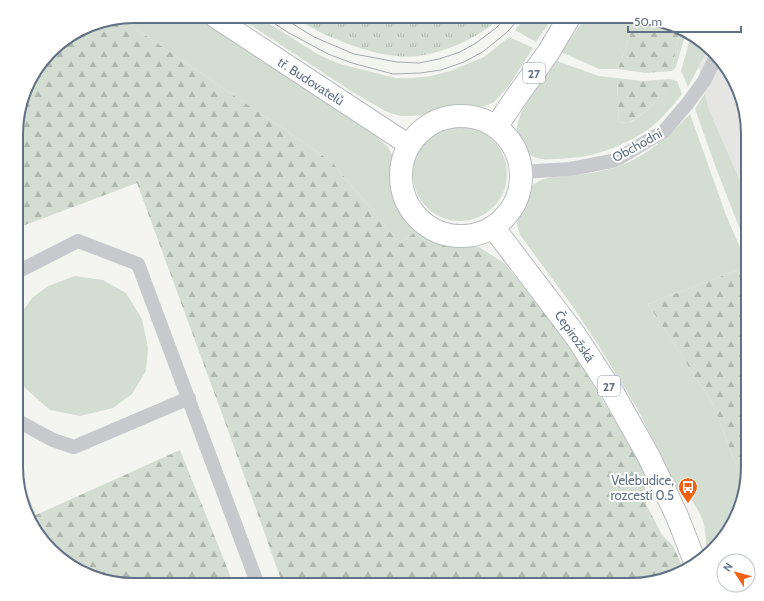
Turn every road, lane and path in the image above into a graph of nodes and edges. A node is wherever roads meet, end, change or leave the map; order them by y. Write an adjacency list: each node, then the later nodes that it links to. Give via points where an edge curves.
1 (224, 23): 5 (street, tř. Budovatelů)
2 (566, 23): 4 (main road, 27)
3 (714, 62): 6 (street, Obchodní, via 704,81 664,131 621,157 570,169)
4 (496, 128): 5 (main road, via 481,120 465,116 449,117 420,132); 6 (main road, via 506,136 513,147)
5 (410, 145): 7 (main road, via 403,159 400,176 402,192 418,220 446,235 462,237 478,234)
6 (521, 172): 7 (main road, via 520,188 514,203 505,217)
7 (493, 227): 11 (main road, Čepirožská / 27, via 575,335 613,393 649,457)
8 (23, 269): 9 (street, via 78,241 138,264)
9 (188, 398): 10 (street, via 74,447 53,440); 12 (street)
10 (23, 424)
11 (693, 558)
12 (255, 578)

